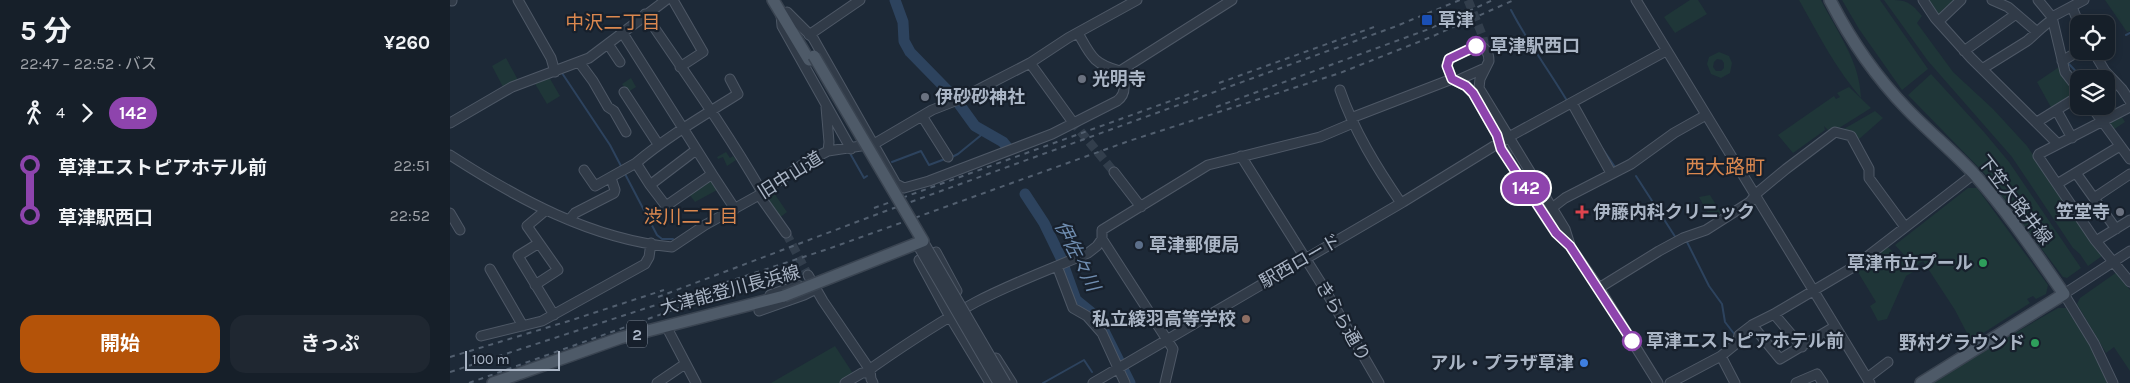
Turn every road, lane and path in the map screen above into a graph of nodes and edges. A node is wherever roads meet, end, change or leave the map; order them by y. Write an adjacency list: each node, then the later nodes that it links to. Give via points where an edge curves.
1 (518, 0): 40 (street, via 551,58)
2 (666, 0): 17 (street)
3 (673, 0): 36 (street, via 703,52)
4 (773, 0): 18 (main road)
5 (780, 0): 18 (main road)
6 (860, 0): 26 (street)
7 (1137, 0): 25 (street, 旧中山道)
8 (1232, 0): 39 (street)
9 (1636, 0): 28 (street)
10 (1830, 0): 83 (main road, 下笠大路井線, via 1860,51 1893,94)
11 (1923, 0): 22 (street)
12 (1961, 0): 22 (street)
13 (1992, 0): 19 (street)
14 (2038, 0): 21 (street)
15 (2084, 0): 16 (street)
16 (2072, 7): 20 (street); 21 (street)
17 (645, 14): 24 (street); 36 (street)
18 (784, 14): 26 (street); 49 (street, via 782,26); 106 (main road, bridge)
19 (2016, 14): 23 (street); 29 (street)
20 (2075, 15)
21 (2052, 18): 23 (street); 32 (street)
22 (1936, 20): 29 (street)
23 (2036, 31): 38 (street, via 2027,42)
24 (622, 32): 27 (street); 61 (street)
25 (1078, 33): 35 (street, 旧中山道); 39 (street, via 1096,62)
26 (809, 35): 66 (street)
27 (608, 44): 33 (street); 34 (street)
28 (1666, 51): 48 (street, 駅西ロード); 53 (street)
29 (1964, 51): 38 (street)
30 (2070, 56): 32 (street)
31 (2098, 60): 46 (street)
32 (2062, 61): 41 (street)
33 (578, 62): 40 (street); 62 (street)
34 (620, 62)
35 (1030, 63): 55 (street, 旧中山道); 57 (street)
36 (680, 67): 51 (street)
37 (1485, 68): 43 (street); 43 (street, via 1490,58 1485,49 1476,46 1449,59 1447,66); 64 (street, via 1479,88)
38 (1982, 69): 58 (street)
39 (1120, 71): 66 (street, via 1125,90 1116,101 1052,134 909,188 896,184)
40 (555, 72): 60 (street, via 512,87)
41 (2070, 78)
42 (730, 80): 51 (street, via 738,94)
43 (1454, 80): 56 (street); 64 (street, via 1473,93 1497,135)
44 (1340, 90): 56 (street)
45 (624, 92): 65 (street)
46 (2130, 101)
47 (2070, 102): 52 (street)
48 (1572, 103): 64 (street, 駅西ロード); 81 (street)
49 (826, 106): 69 (street); 71 (street)
50 (2130, 107): 59 (street)
51 (711, 111): 61 (street); 88 (street)
52 (2057, 111): 58 (street); 63 (street)
53 (1706, 115): 81 (street, via 1631,164); 89 (street)
54 (2098, 115): 59 (street)
55 (922, 116): 66 (street, 旧中山道); 74 (street)
56 (1352, 120): 75 (street, via 1320,137); 91 (street)
57 (1072, 121)
58 (2037, 122): 67 (street)
59 (2103, 122): 63 (street); 68 (street)
60 (450, 123)
61 (681, 128): 65 (street); 70 (street)
62 (626, 132)
63 (2072, 138): 67 (street)
64 (1504, 140): 91 (street, 駅西ロード); 93 (street); 108 (street, via 1501,149 1556,233)
65 (658, 144): 77 (street)
66 (874, 144): 69 (street, 旧中山道)
67 (2058, 144): 86 (street, via 2038,156)
68 (2120, 146): 76 (street); 80 (street)
69 (851, 149): 71 (street, 旧中山道)
70 (696, 150): 82 (street); 87 (street)
71 (828, 152): 88 (street, 旧中山道, via 806,162)
72 (450, 154): 95 (street, 旧中山道)
73 (1512, 155): 108 (street)
74 (948, 156)
75 (1242, 156): 92 (street, via 1208,165); 110 (street, きらら通り)
76 (2130, 159)
77 (636, 163): 85 (street); 87 (street)
78 (584, 170): 85 (street, via 595,186)
79 (1114, 172): 92 (street)
80 (2076, 172): 86 (street); 90 (street)
81 (1611, 173): 93 (street)
82 (712, 174): 87 (street, via 666,206); 94 (street)
83 (1974, 174): 99 (street); 119 (main road, 下笠大路井線)
84 (2130, 174): 90 (street)
85 (611, 178): 97 (street, via 614,193 575,213)
86 (2057, 184): 104 (street)
87 (650, 185)
88 (760, 193): 94 (street, 旧中山道); 102 (street)
89 (1754, 196): 99 (street, via 1836,132 1849,135 1869,168 1869,178); 116 (street, via 1750,202 1706,230 1668,246); 118 (street)
90 (2094, 198): 100 (street)
91 (1401, 203): 110 (street, 駅西ロード)
92 (1141, 207): 103 (street)
93 (1552, 208): 108 (street)
94 (734, 209): 107 (street, 旧中山道, via 672,247)
95 (546, 210): 97 (street, 旧中山道); 105 (street, via 527,226)
96 (450, 213): 101 (street)
97 (569, 220): 107 (street, 旧中山道)
98 (2130, 220): 100 (street)
99 (1906, 227): 118 (street, via 1863,260)
100 (2116, 229): 104 (street)
101 (460, 230)
102 (786, 233)
103 (1102, 235): 112 (street, via 1097,246 1088,253); 131 (street)
104 (2096, 242): 111 (street)
105 (539, 243): 115 (street, via 518,256); 115 (street, via 558,270)
106 (920, 243): 122 (main road, 大津能登川長浜線 / 2, bridge, via 784,296); 145 (street, bridge); 146 (street, bridge)
107 (651, 244): 124 (street, via 645,264)
108 (1570, 246): 116 (street)
109 (2130, 252): 111 (street)
110 (1306, 258): 131 (street, 駅西ロード); 151 (street, きらら通り)
111 (2113, 262): 114 (street); 119 (street)
112 (1061, 264): 120 (street); 136 (street, via 1073,308 1102,333)
113 (490, 269): 127 (street)
114 (2130, 282)
115 (535, 284): 124 (street)
116 (1599, 288): 152 (street)
117 (816, 289): 121 (street); 122 (street, via 810,278 764,297 726,307); 137 (street)
118 (1813, 291): 123 (street); 129 (street)
119 (2064, 294): 157 (main road); 158 (street, via 2089,334)
120 (966, 308): 125 (street); 125 (street, via 936,252 919,260); 147 (street)
121 (758, 311)
122 (719, 314): 128 (main road, 大津能登川長浜線 / 2)
123 (1774, 314): 126 (street); 132 (street)
124 (554, 315): 127 (street)
125 (950, 317): 137 (street); 144 (street)
126 (1752, 325): 132 (street, via 1778,359); 133 (street)
127 (523, 326): 130 (street)
128 (666, 326): 135 (street); 139 (main road, 大津能登川長浜線 / 2, via 620,338)
129 (1834, 327): 132 (street); 138 (street)
130 (481, 336)
131 (1167, 340): 136 (street, 駅西ロード); 150 (street, via 1174,353)
132 (1802, 347)
133 (1720, 356): 153 (street); 154 (street)
134 (1888, 362): 138 (street)
135 (685, 364): 140 (street); 141 (street)
136 (1121, 366): 148 (street, 駅西ロード); 149 (street)
137 (870, 372): 142 (street); 143 (street)
138 (1869, 380)
139 (493, 383)
140 (657, 383)
141 (696, 383)
142 (845, 383)
143 (874, 383)
144 (990, 383)
145 (998, 383)
146 (1006, 383)
147 (1012, 383)
148 (1093, 383)
149 (1125, 383)
150 (1165, 383)
151 (1380, 383)
152 (1658, 383)
153 (1670, 383)
154 (1735, 383)
155 (1796, 383): 156 (street, via 1817,374)
156 (1824, 383)
157 (1922, 383)
158 (2113, 383)

